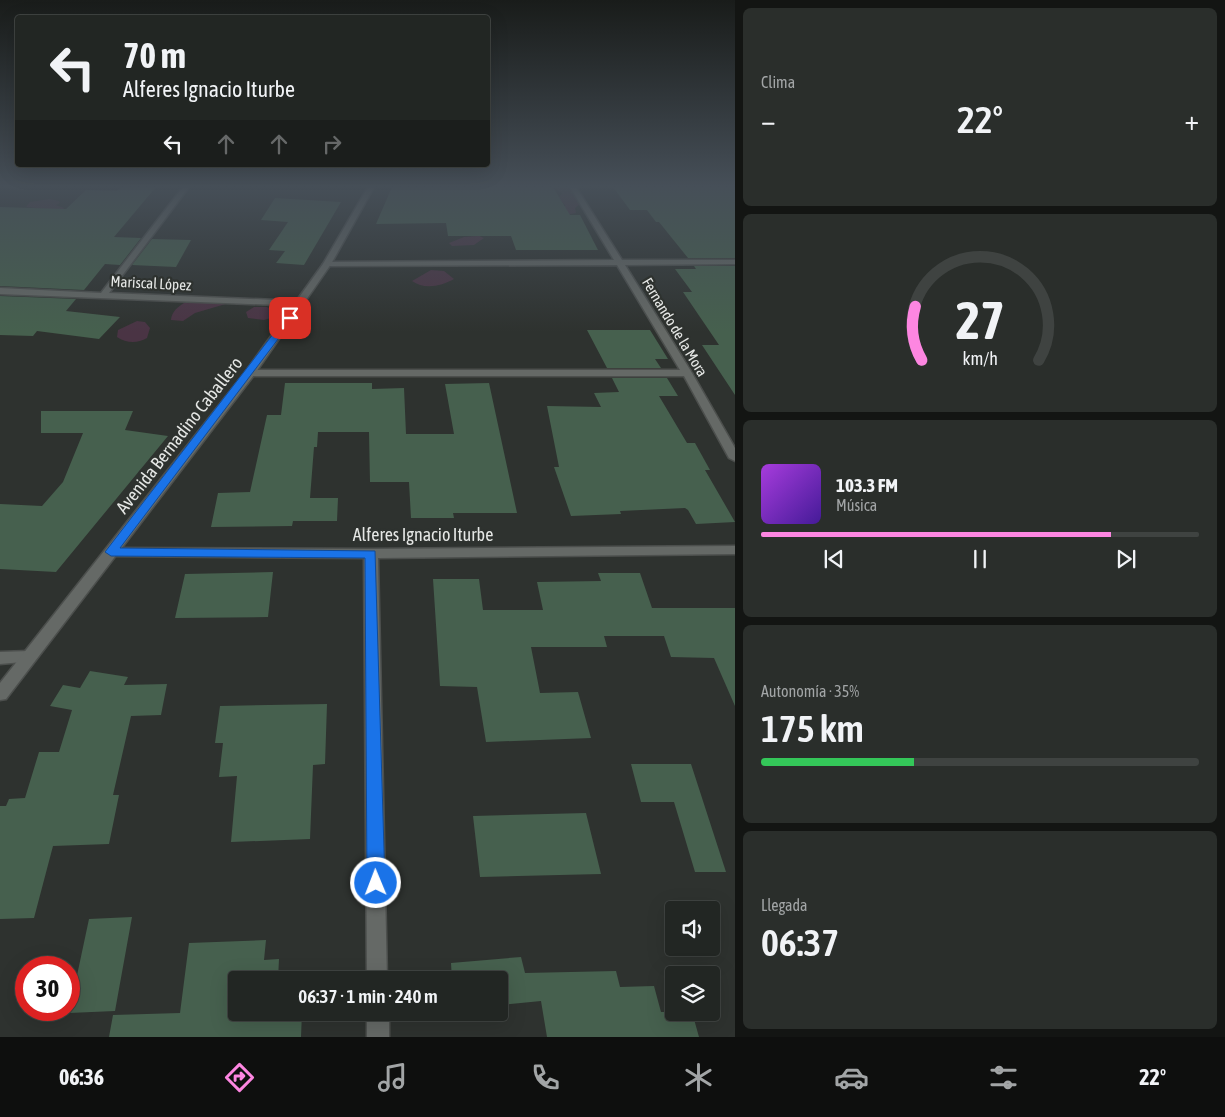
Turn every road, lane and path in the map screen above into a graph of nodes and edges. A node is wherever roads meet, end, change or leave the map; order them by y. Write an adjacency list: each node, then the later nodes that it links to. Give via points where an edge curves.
1 (149, 235): 8 (street)
2 (343, 235): 6 (street, Avenida Bernadino Caballero)
3 (602, 235): 5 (street, Fernando de la Mora)
4 (735, 262): 5 (street)
5 (619, 263): 6 (street); 11 (street, Fernando de la Mora)
6 (327, 264): 9 (street, Avenida Bernadino Caballero)
7 (0, 291): 8 (street, Mariscal López)
8 (104, 294): 9 (street, Mariscal López)
9 (300, 304): 10 (street, Avenida Bernadino Caballero)
10 (250, 373): 11 (street); 14 (street, Avenida Bernadino Caballero)
11 (687, 373): 12 (street, Fernando de la Mora)
12 (735, 458)
13 (735, 550): 15 (street, Alferes Ignacio Iturbe)
14 (111, 552): 15 (street, Alferes Ignacio Iturbe); 16 (street, Avenida Bernadino Caballero)
15 (371, 554): 19 (street)
16 (29, 657): 17 (street); 18 (street, Avenida Bernadino Caballero)
17 (0, 658)
18 (0, 694)
19 (377, 971)
20 (378, 1021): 21 (street)
21 (378, 1037)

